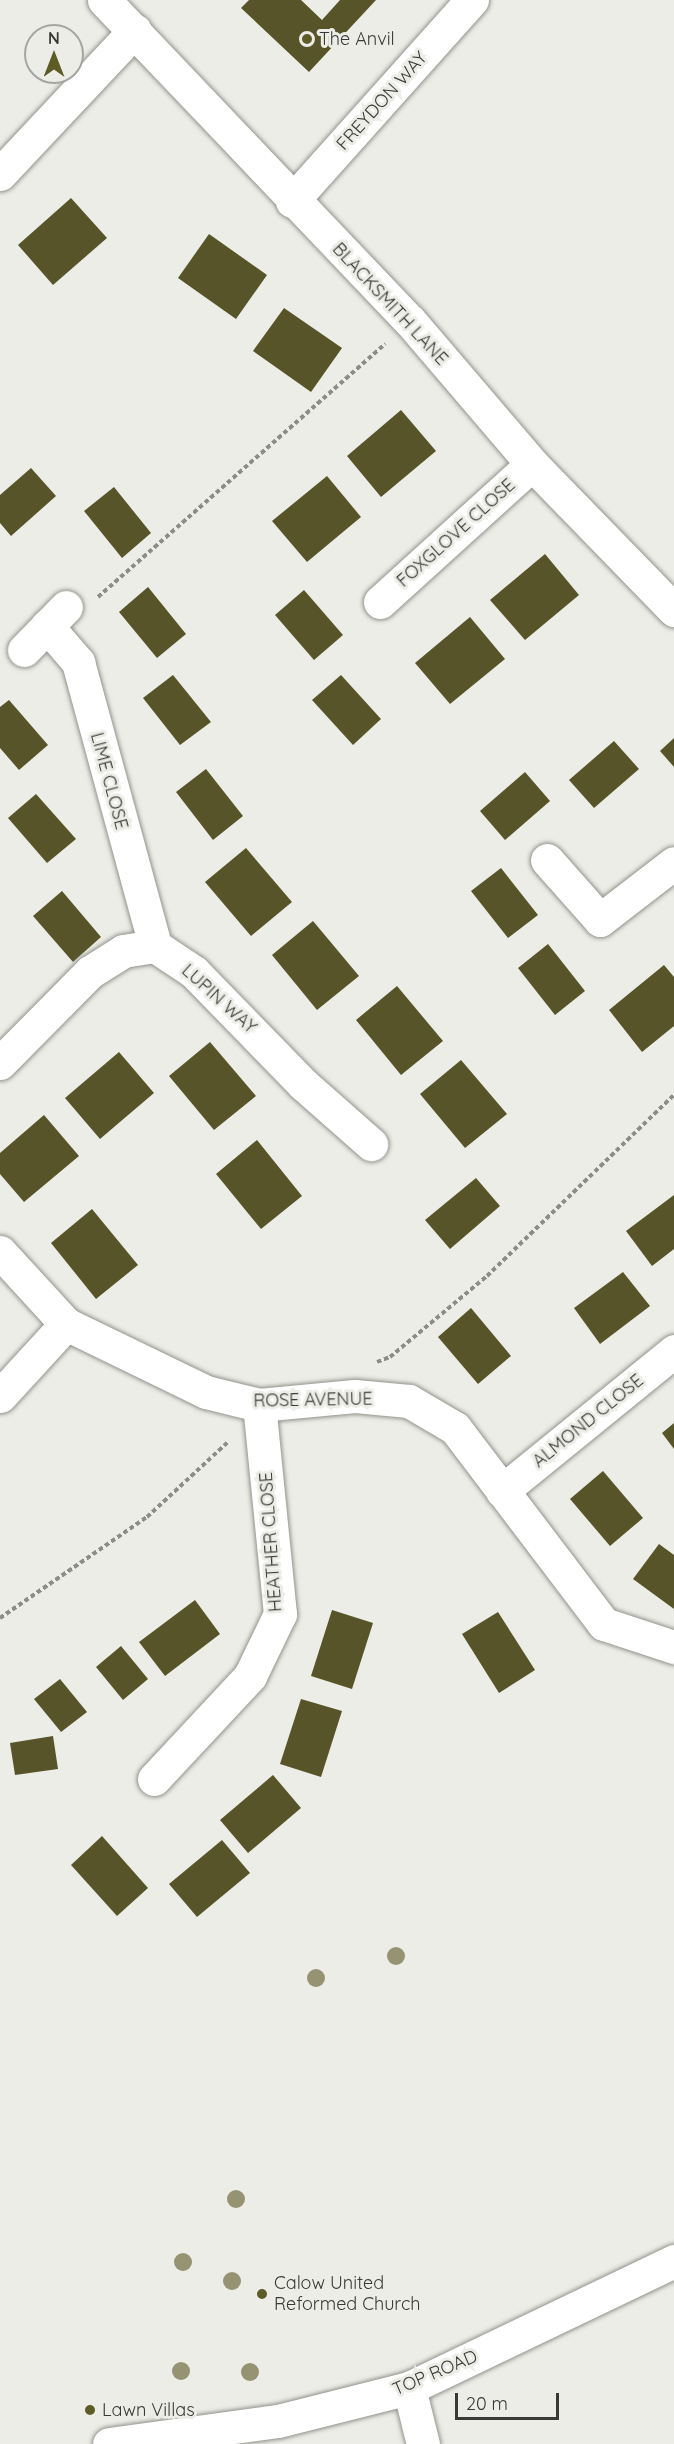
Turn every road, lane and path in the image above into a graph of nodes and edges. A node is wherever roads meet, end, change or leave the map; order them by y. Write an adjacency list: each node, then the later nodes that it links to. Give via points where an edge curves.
1 (104, 0): 3 (street, BLACKSMITH LANE)
2 (472, 0): 5 (street, FREYDON WAY)
3 (135, 30): 4 (street); 5 (street, BLACKSMITH LANE)
4 (0, 174)
5 (292, 201): 6 (street, BLACKSMITH LANE)
6 (410, 321): 7 (street, BLACKSMITH LANE); 10 (path, via 80,613)
7 (532, 464): 8 (street, FOXGLOVE CLOSE); 9 (street, BLACKSMITH LANE)
8 (380, 602)
9 (674, 610)
10 (57, 617): 11 (street); 14 (street, LIME CLOSE, via 78,662)
11 (24, 650)
12 (547, 860): 13 (street, via 600,920)
13 (674, 863)
14 (155, 946): 15 (street, via 123,951 90,972); 17 (street, LUPIN WAY, via 194,972 303,1084)
15 (0, 1063)
16 (674, 1095): 21 (path, via 487,1276 390,1357)
17 (372, 1144)
18 (0, 1252): 19 (street, ROSE AVENUE)
19 (66, 1324): 22 (street); 23 (street, ROSE AVENUE, via 206,1392)
20 (674, 1351): 24 (street, ALMOND CLOSE)
21 (368, 1365)
22 (0, 1396)
23 (259, 1405): 24 (street, ROSE AVENUE, via 355,1396 410,1401 455,1428); 25 (path, via 244,1426 147,1517); 27 (street, HEATHER CLOSE, via 280,1614 250,1676)
24 (502, 1491): 26 (street, ROSE AVENUE, via 604,1624)
25 (0, 1618)
26 (674, 1647)
27 (154, 1779)
28 (674, 2261): 29 (street, TOP ROAD)
29 (409, 2388): 30 (street, TOP ROAD, via 278,2421); 31 (street)
30 (109, 2444)
31 (423, 2444)

